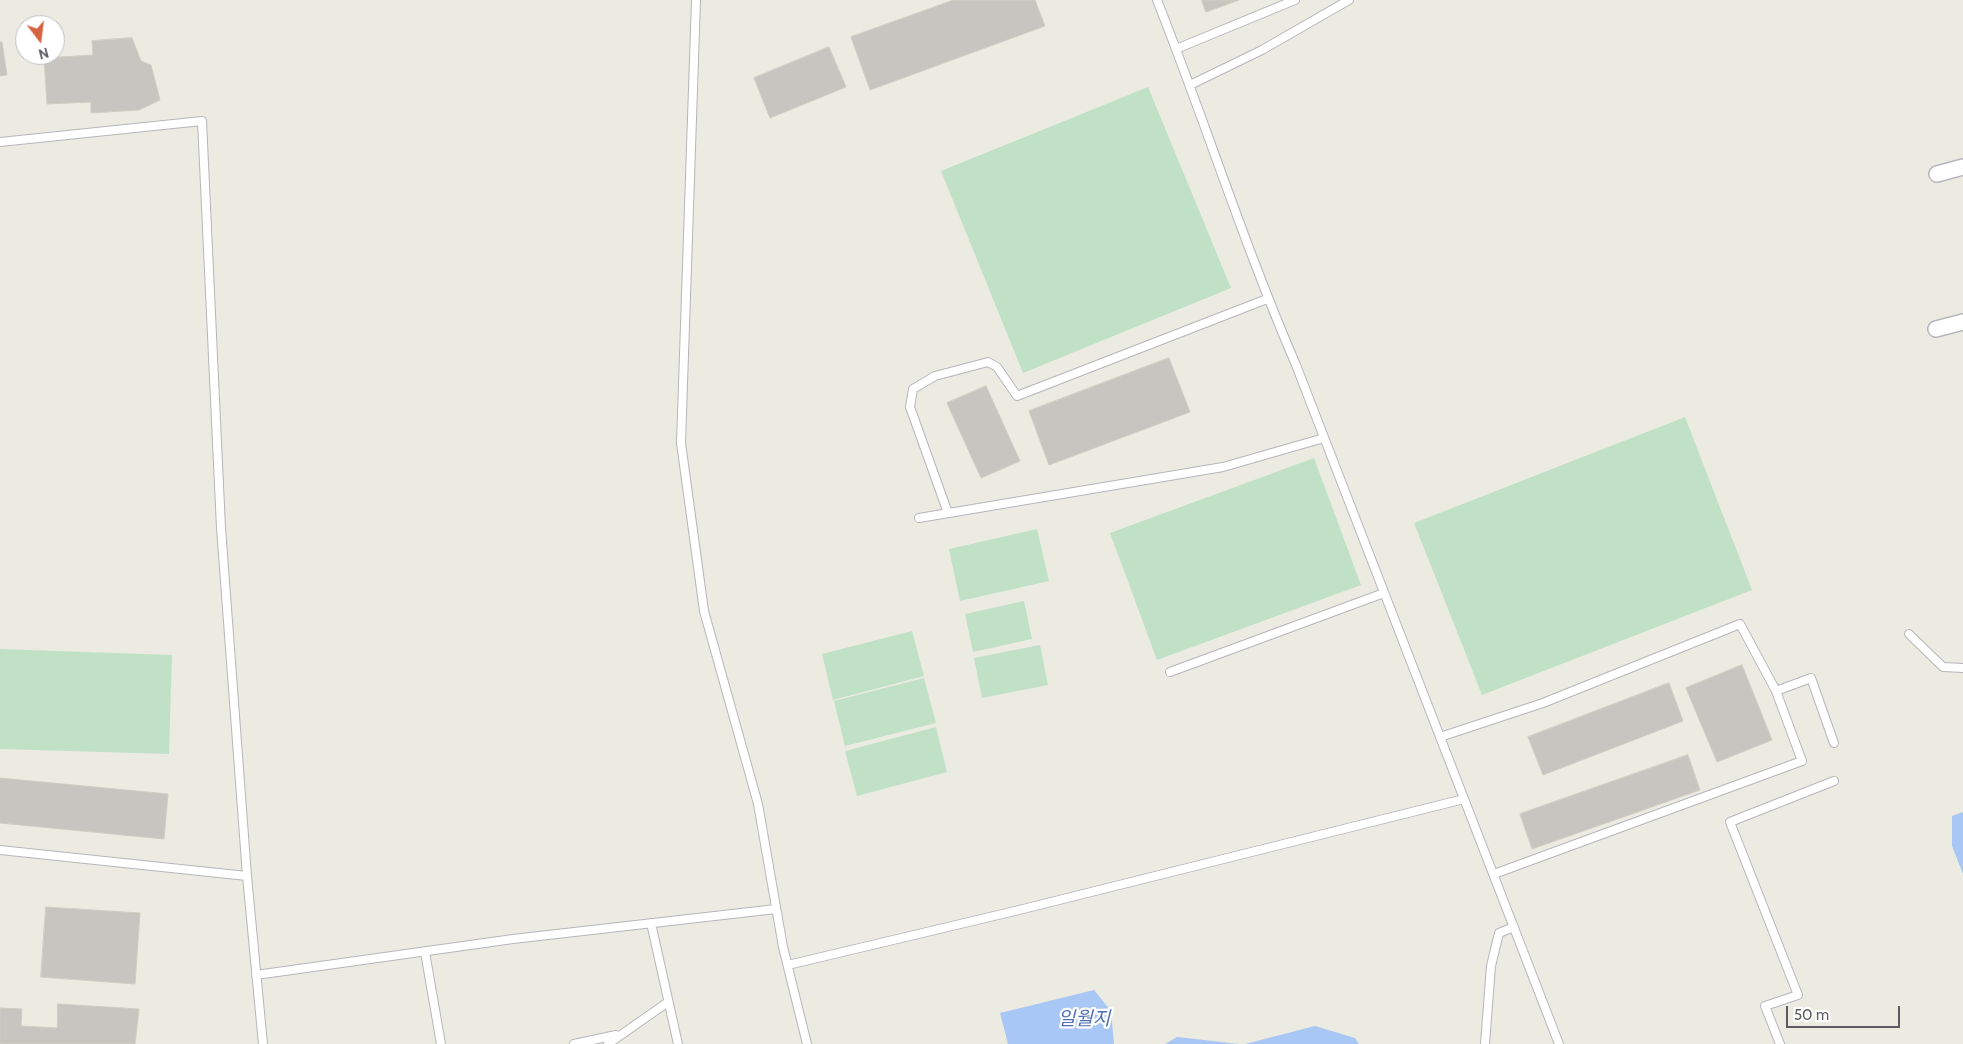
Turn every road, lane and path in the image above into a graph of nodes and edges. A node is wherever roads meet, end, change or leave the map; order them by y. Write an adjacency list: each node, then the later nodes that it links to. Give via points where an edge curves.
1 (696, 0): 28 (lane, via 681,443 704,611 758,804)
2 (1157, 0): 5 (lane)
3 (1295, 0): 5 (lane)
4 (1349, 0): 6 (lane, via 1262,50)
5 (1176, 49): 6 (lane)
6 (1190, 85): 10 (lane)
7 (0, 142): 27 (lane, via 202,121 221,528)
8 (1963, 167): 9 (street)
9 (1937, 174)
10 (1267, 299): 13 (lane); 14 (lane, via 1016,396 997,367 988,362 935,376 913,389 910,407)
11 (1963, 322): 12 (street)
12 (1936, 329)
13 (1324, 438): 14 (lane, via 1224,467); 16 (lane)
14 (948, 514): 15 (lane)
15 (919, 518)
16 (1384, 593): 19 (lane); 21 (lane)
17 (1909, 634): 18 (lane, via 1943,667)
18 (1963, 668)
19 (1170, 672)
20 (1776, 691): 21 (lane, via 1740,624 1543,703); 22 (lane, via 1810,678); 26 (lane, via 1802,761)
21 (1440, 737): 24 (lane)
22 (1834, 743)
23 (1834, 781): 44 (lane, via 1730,822 1798,995 1766,1006)
24 (1464, 799): 26 (lane); 32 (lane)
25 (0, 850): 27 (lane)
26 (1494, 874): 30 (lane)
27 (247, 876): 33 (lane)
28 (776, 909): 29 (lane); 32 (lane)
29 (651, 923): 31 (lane); 34 (lane)
30 (1514, 927): 42 (lane, via 1499,934 1491,966); 43 (lane)
31 (425, 952): 33 (lane); 37 (lane)
32 (788, 965): 41 (lane)
33 (256, 975): 36 (lane)
34 (668, 1002): 35 (lane); 40 (lane)
35 (619, 1034): 38 (lane); 39 (lane)
36 (263, 1044)
37 (441, 1044)
38 (574, 1044)
39 (608, 1044)
40 (678, 1044)
41 (807, 1044)
42 (1485, 1044)
43 (1559, 1044)
44 (1780, 1044)

